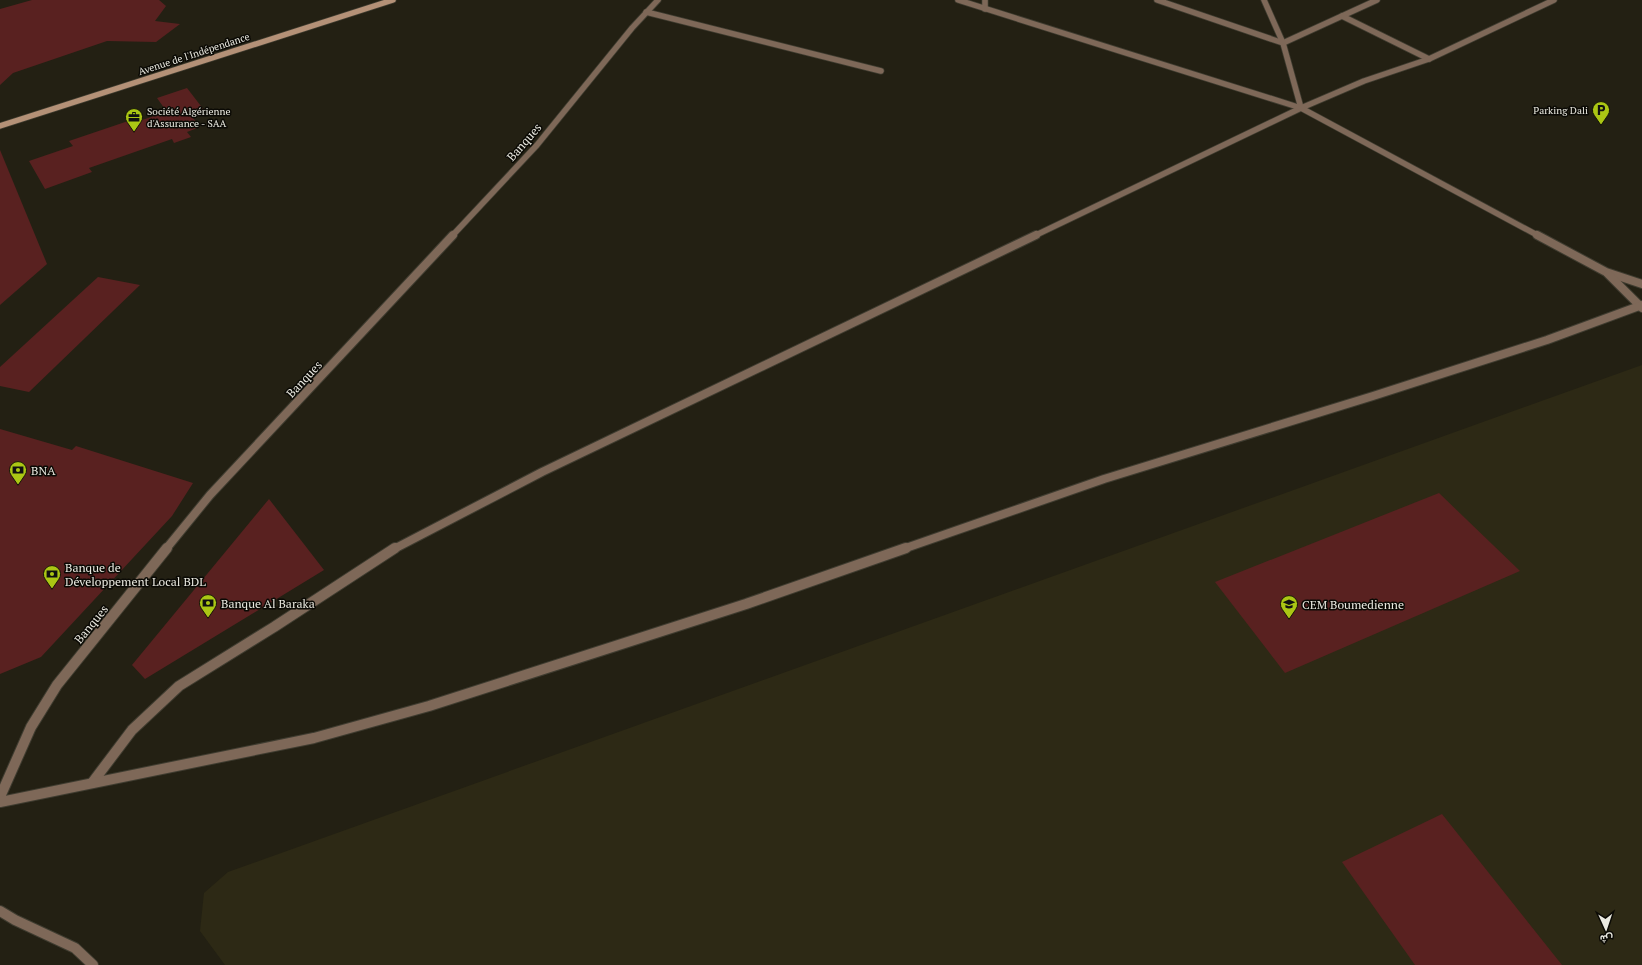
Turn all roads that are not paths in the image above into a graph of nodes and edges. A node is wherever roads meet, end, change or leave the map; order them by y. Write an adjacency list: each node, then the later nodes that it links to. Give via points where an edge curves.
1 (393, 0): 16 (main road, Avenue de l'Indépendance)
2 (658, 0): 10 (street, Banques)
3 (958, 0): 9 (street)
4 (985, 0): 9 (street)
5 (1157, 0): 12 (street)
6 (1264, 0): 12 (street)
7 (1377, 0): 11 (street)
8 (1554, 0): 13 (street)
9 (985, 9): 15 (street)
10 (646, 12): 14 (street); 21 (street, Banques, via 537,145 210,495 57,685 32,727)
11 (1342, 16): 12 (street); 13 (street)
12 (1283, 43): 15 (street)
13 (1429, 58): 15 (street)
14 (881, 71)
15 (1301, 108): 17 (street); 20 (street, via 549,468 390,551 179,686 132,730)
16 (0, 126)
17 (1606, 272): 18 (street); 19 (street)
18 (1642, 284)
19 (1641, 306): 20 (street, via 1373,396 1104,479 746,604 429,706 314,738)
20 (92, 782): 22 (street)
21 (0, 798)
22 (0, 802)
23 (0, 911): 24 (street, via 74,948)
24 (93, 965)

